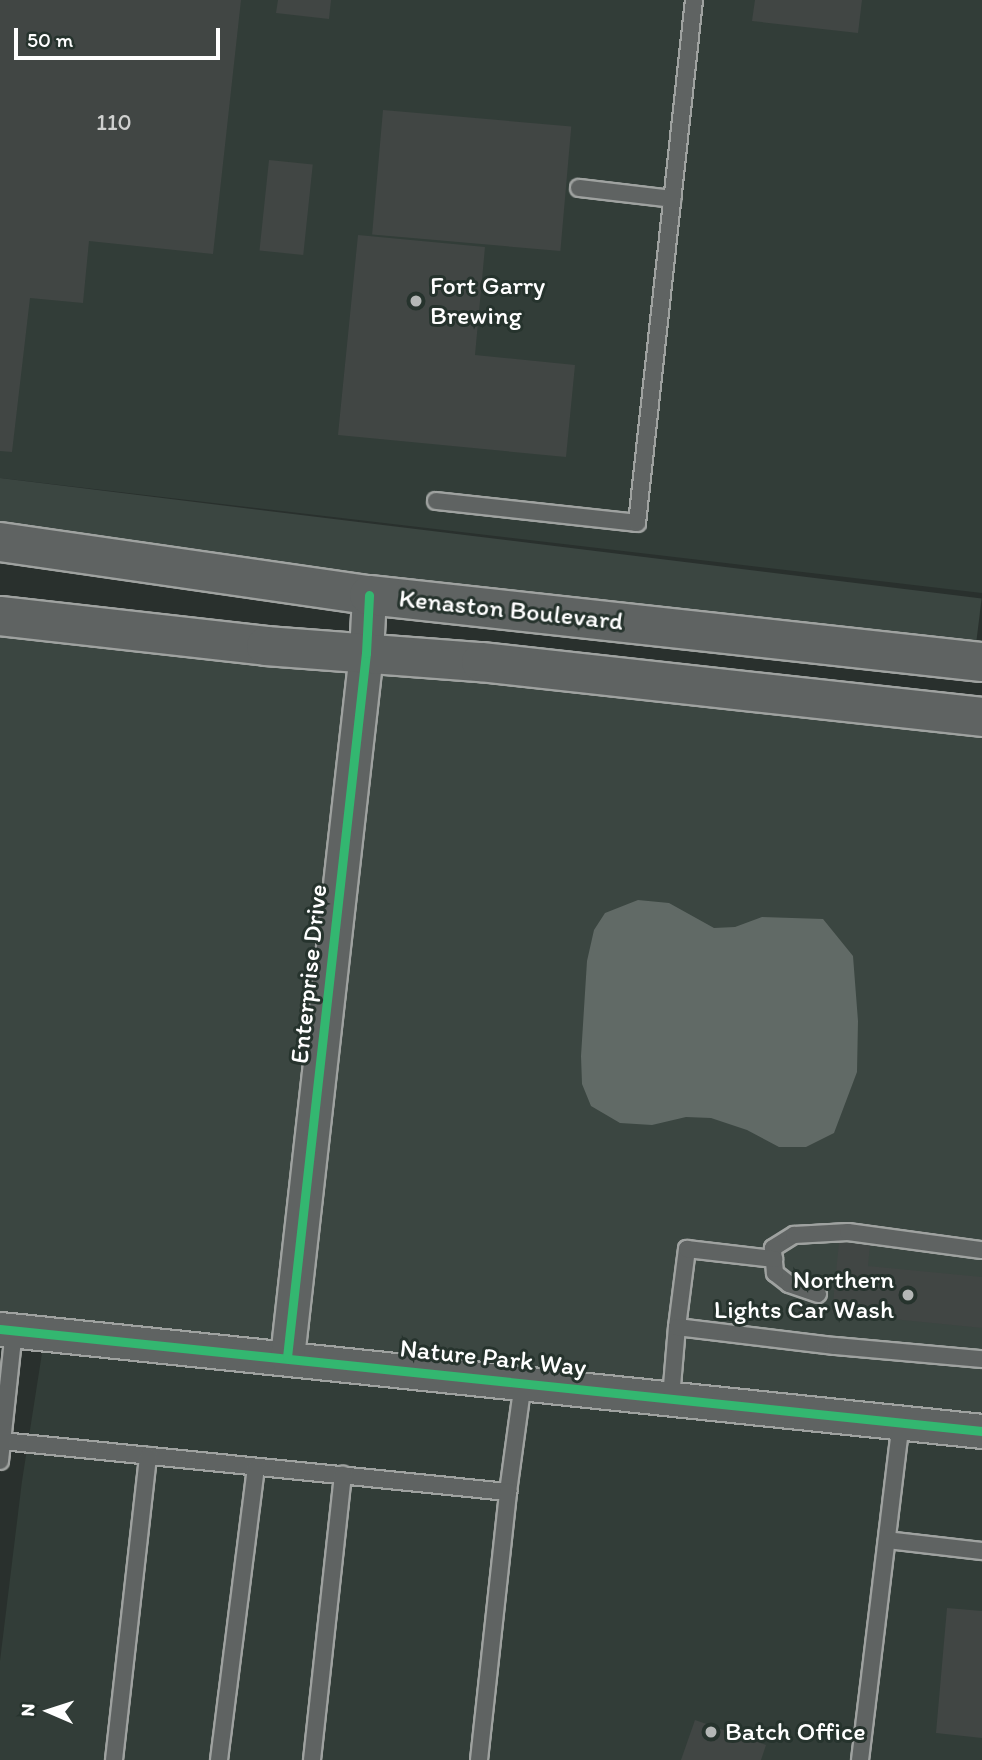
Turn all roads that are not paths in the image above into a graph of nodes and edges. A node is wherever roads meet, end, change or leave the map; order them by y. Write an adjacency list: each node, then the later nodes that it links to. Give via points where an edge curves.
1 (694, 0): 3 (lane)
2 (579, 188): 3 (lane)
3 (672, 199): 4 (lane, via 637,523)
4 (436, 501)
5 (0, 542): 6 (main road, Kenaston Boulevard)
6 (369, 595): 8 (street, Enterprise Drive); 9 (main road, Kenaston Boulevard)
7 (0, 616): 8 (main road, Kenaston Boulevard)
8 (366, 653): 10 (main road, Kenaston Boulevard); 16 (street, Enterprise Drive)
9 (982, 662)
10 (982, 717)
11 (982, 1250): 12 (lane, via 848,1232 794,1235 773,1248)
12 (774, 1259): 13 (lane, via 775,1273 789,1284); 14 (lane, via 687,1249)
13 (818, 1293)
14 (677, 1327): 17 (lane); 19 (lane)
15 (7, 1330): 16 (street, Nature Park Way); 22 (lane)
16 (287, 1357): 18 (street, Nature Park Way)
17 (982, 1359)
18 (523, 1382): 19 (street, Nature Park Way); 27 (lane)
19 (671, 1398): 20 (street, Nature Park Way)
20 (901, 1422): 21 (street, Nature Park Way); 28 (lane)
21 (982, 1431)
22 (2, 1441): 23 (lane); 24 (lane)
23 (148, 1456): 25 (lane); 30 (lane)
24 (0, 1461)
25 (256, 1467): 26 (lane); 31 (lane)
26 (343, 1475): 27 (lane); 32 (lane)
27 (508, 1492): 33 (lane)
28 (887, 1539): 29 (lane); 34 (lane)
29 (982, 1551)
30 (114, 1760)
31 (219, 1760)
32 (312, 1760)
33 (480, 1760)
34 (860, 1760)

